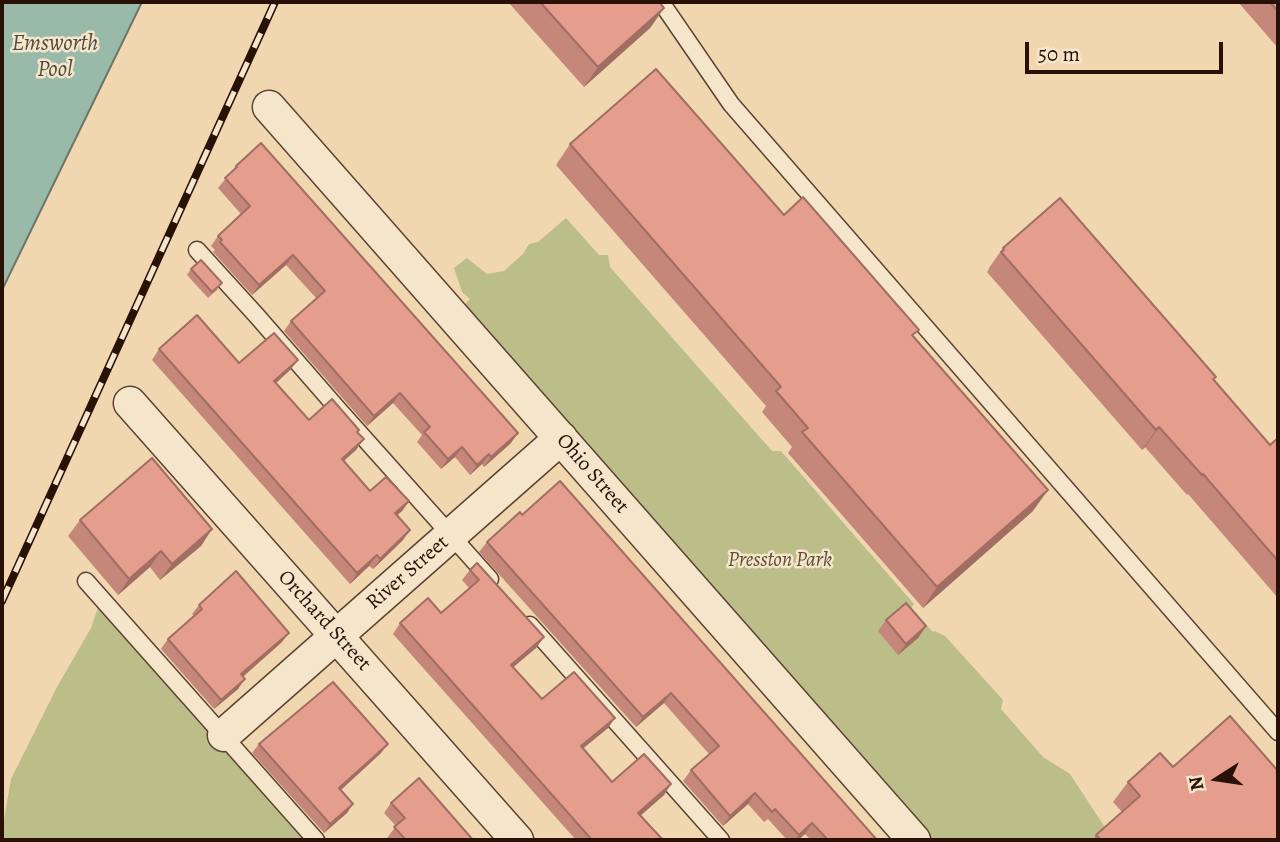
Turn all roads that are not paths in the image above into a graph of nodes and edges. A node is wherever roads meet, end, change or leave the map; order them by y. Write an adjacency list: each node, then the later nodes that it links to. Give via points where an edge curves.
1 (660, 2): 11 (lane, via 731,104)
2 (269, 107): 5 (street, Ohio Street)
3 (197, 250): 6 (lane)
4 (130, 402): 10 (street, Orchard Street)
5 (561, 438): 6 (street, River Street); 16 (street, Ohio Street)
6 (451, 536): 8 (lane); 10 (street, River Street)
7 (86, 581): 12 (lane)
8 (496, 586)
9 (523, 617): 15 (lane)
10 (337, 635): 12 (street, River Street); 14 (street, Orchard Street)
11 (1278, 732)
12 (224, 736): 13 (lane)
13 (316, 840)
14 (517, 840)
15 (721, 840)
16 (914, 840)

